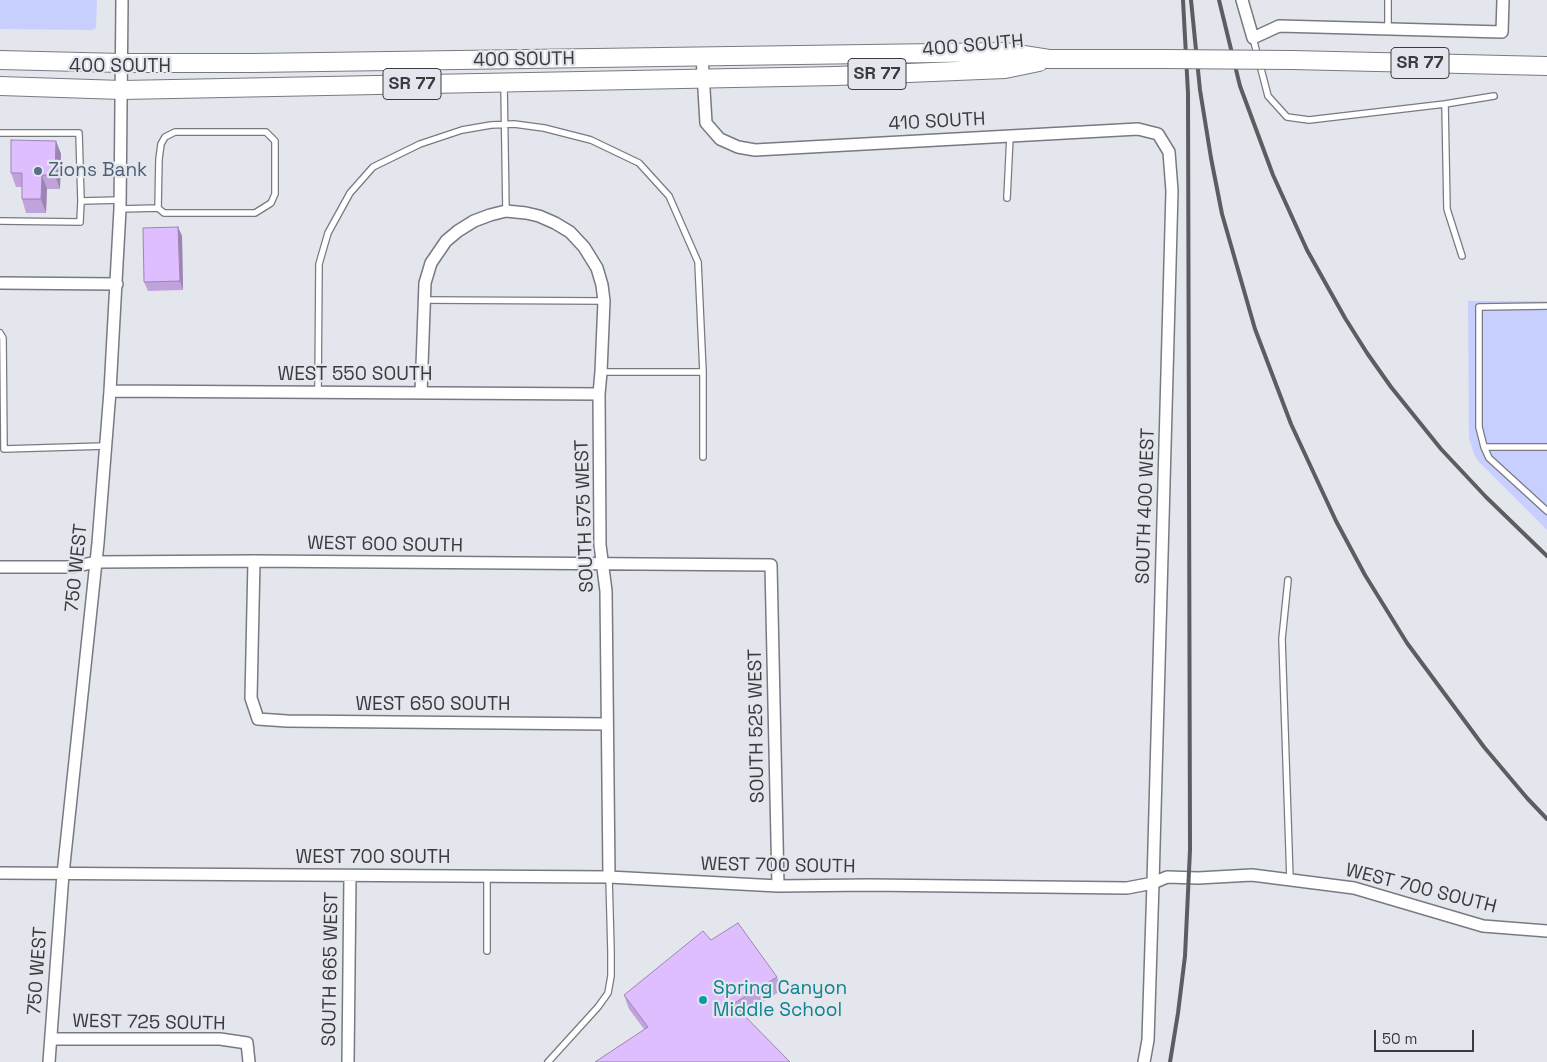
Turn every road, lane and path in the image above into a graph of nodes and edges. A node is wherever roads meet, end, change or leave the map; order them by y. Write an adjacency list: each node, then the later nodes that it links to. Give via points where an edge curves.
1 (122, 0): 11 (street, 750 WEST)
2 (1242, 0): 6 (street)
3 (1388, 0): 5 (lane)
4 (1503, 0): 5 (street, via 1502,32)
5 (1388, 29): 6 (street, via 1279,26)
6 (1253, 38): 16 (lane, via 1268,96 1287,117 1309,120)
7 (702, 56): 8 (main road, 400 SOUTH / SR 77, via 1004,52); 11 (main road, 400 SOUTH / SR 77, via 253,63); 12 (street)
8 (1049, 59): 10 (main road, 400 SOUTH / SR 77, bridge); 12 (main road, 400 SOUTH / SR 77, via 1005,69)
9 (0, 60): 11 (main road, 400 SOUTH / SR 77)
10 (1547, 66)
11 (121, 76): 13 (main road, 400 SOUTH / SR 77); 14 (main road, 400 SOUTH / SR 77); 23 (street, 750 WEST)
12 (703, 78): 13 (main road, 400 SOUTH / SR 77); 20 (street, 410 SOUTH, via 706,123 720,139 738,147 755,150)
13 (504, 82): 17 (lane)
14 (0, 86)
15 (1494, 96): 16 (lane)
16 (1445, 104): 27 (lane, via 1447,209)
17 (504, 125): 25 (lane); 35 (lane, via 544,128 591,140 639,163 669,196 698,262); 37 (lane, via 462,130 420,144 373,167 350,192 328,233 319,264)
18 (0, 133): 22 (lane, via 79,133)
19 (1158, 134): 20 (street, 410 SOUTH, via 1138,129); 59 (street, SOUTH 400 WEST, via 1169,152 1172,191)
20 (1010, 136): 21 (lane)
21 (1007, 198)
22 (81, 201): 23 (lane); 26 (lane, via 80,222)
23 (120, 204): 24 (lane); 29 (street, 750 WEST)
24 (158, 208): 24 (lane, via 164,212 255,212 264,208 275,194 275,141 266,132 175,132 165,137 159,159)
25 (506, 211): 30 (street, via 474,220 446,242 428,270); 31 (street, SOUTH 575 WEST, via 539,216 570,232 597,268)
26 (0, 221)
27 (1462, 256)
28 (0, 283): 29 (street)
29 (117, 284): 36 (street, 750 WEST)
30 (423, 300): 31 (lane); 38 (street)
31 (604, 301): 34 (street, SOUTH 575 WEST)
32 (1547, 306): 41 (lane, via 1479,307 1479,427)
33 (0, 333): 43 (lane, via 4,338)
34 (601, 372): 35 (lane); 39 (street, SOUTH 575 WEST)
35 (703, 372): 44 (lane)
36 (110, 391): 37 (street, WEST 550 SOUTH); 40 (street, 750 WEST)
37 (318, 392): 38 (street, WEST 550 SOUTH)
38 (422, 393): 39 (street, WEST 550 SOUTH)
39 (599, 394): 48 (street, SOUTH 575 WEST, via 600,545)
40 (105, 446): 43 (lane); 47 (street, 750 WEST)
41 (1484, 447): 42 (lane); 45 (lane, via 1489,458)
42 (1547, 448)
43 (2, 449)
44 (703, 457)
45 (1547, 511)
46 (254, 561): 47 (street, WEST 600 SOUTH); 48 (street, WEST 600 SOUTH); 52 (street, WEST 650 SOUTH, via 251,698 258,719)
47 (96, 562): 50 (street, WEST 600 SOUTH, via 73,567); 54 (street, 750 WEST)
48 (604, 565): 49 (street, WEST 600 SOUTH); 52 (street, SOUTH 575 WEST)
49 (771, 565): 60 (street, SOUTH 525 WEST)
50 (0, 567)
51 (1288, 580): 58 (lane, via 1282,639)
52 (607, 724): 57 (street, SOUTH 575 WEST)
53 (0, 873): 54 (street, WEST 700 SOUTH)
54 (64, 874): 55 (street, WEST 700 SOUTH); 63 (street, 750 WEST)
55 (350, 876): 56 (street, WEST 700 SOUTH); 66 (street, SOUTH 665 WEST)
56 (487, 876): 57 (street, WEST 700 SOUTH); 62 (lane)
57 (609, 877): 60 (street, WEST 700 SOUTH); 67 (lane, via 611,976 608,993)
58 (1290, 880): 59 (street, WEST 700 SOUTH, via 1252,875 1167,877); 61 (street, WEST 700 SOUTH, via 1354,888 1483,926)
59 (1153, 883): 60 (street, WEST 700 SOUTH, via 1127,888); 68 (street, SOUTH 400 WEST, via 1148,1040)
60 (778, 886)
61 (1547, 931)
62 (487, 951)
63 (50, 1039): 64 (street, 750 WEST); 65 (street, WEST 725 SOUTH, via 220,1039 247,1043)
64 (48, 1062)
65 (249, 1062)
66 (348, 1062)
67 (548, 1062)
68 (1144, 1062)

